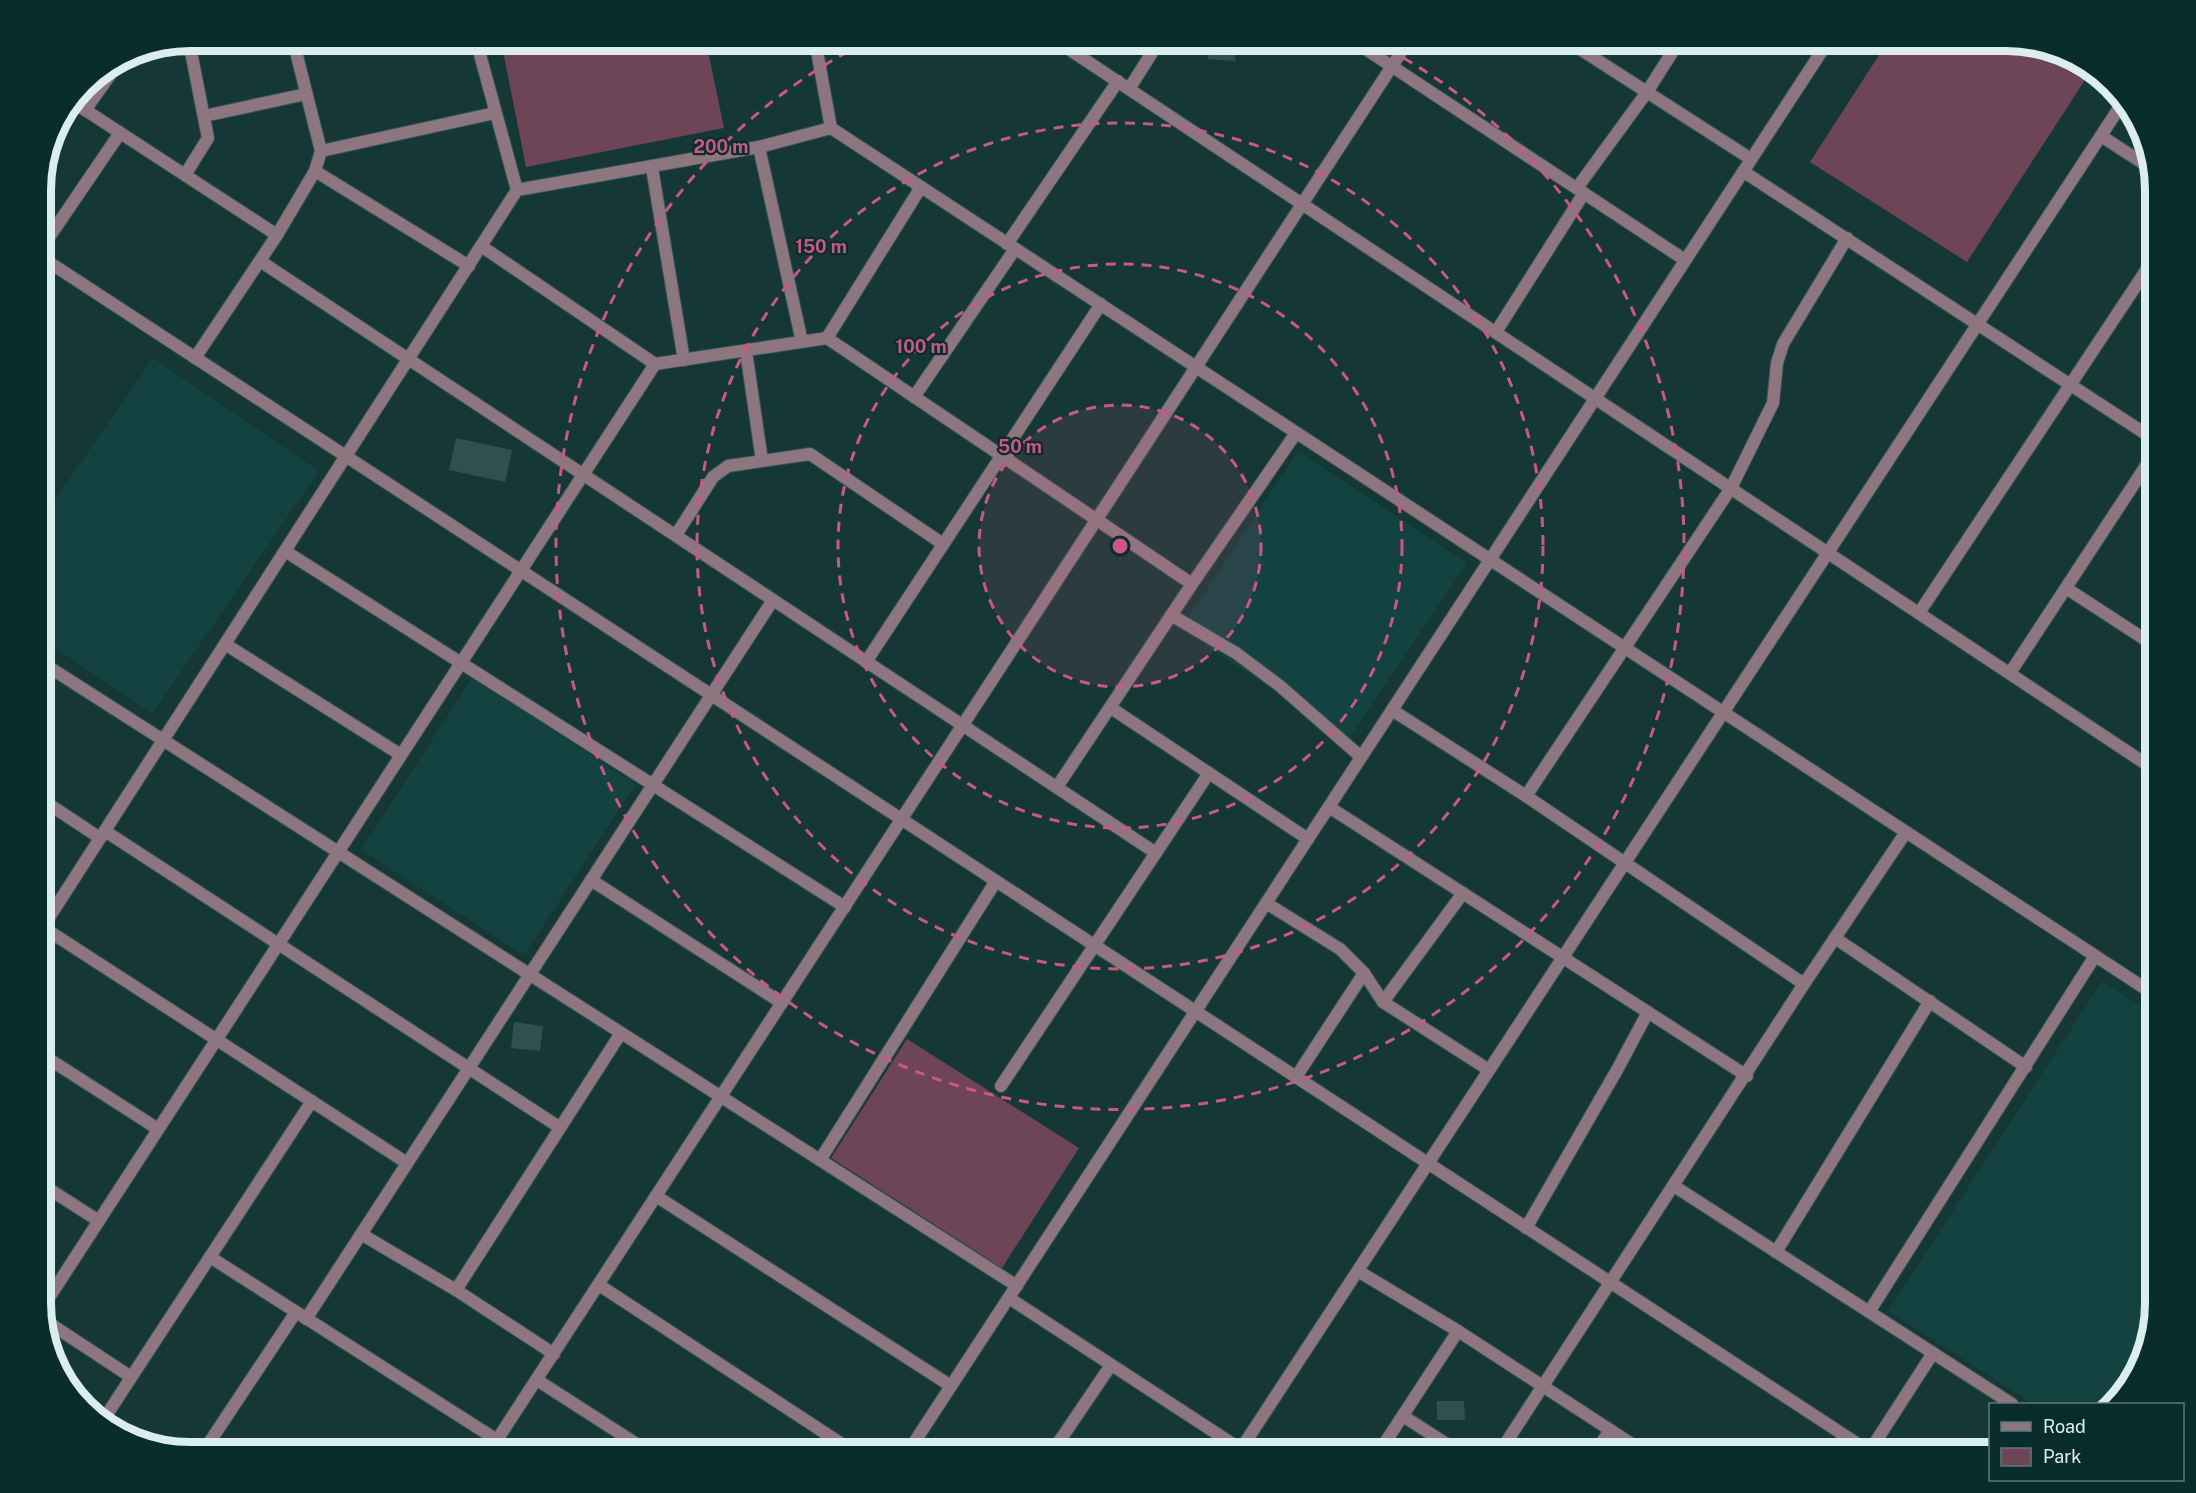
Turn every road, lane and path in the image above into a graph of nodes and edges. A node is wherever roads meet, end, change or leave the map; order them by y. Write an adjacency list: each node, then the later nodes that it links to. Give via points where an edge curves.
1 (189, 51): 22 (street)
2 (295, 51): 17 (street)
3 (479, 51): 21 (street)
4 (817, 51): 23 (street)
5 (1072, 51): 14 (street)
6 (1153, 51): 15 (street)
7 (1368, 51): 12 (street)
8 (1402, 51): 12 (street)
9 (1583, 51): 16 (street)
10 (1673, 51): 16 (street)
11 (1822, 51): 28 (street)
12 (1392, 67): 36 (street); 37 (street)
13 (108, 78): 20 (street)
14 (1118, 81): 15 (street); 42 (street)
15 (1129, 88): 37 (street)
16 (1647, 92): 28 (street); 36 (street)
17 (306, 94): 22 (street); 27 (street)
18 (79, 106): 20 (street)
19 (2118, 109): 25 (street)
20 (85, 110): 24 (street)
21 (495, 113): 27 (street); 35 (street)
22 (204, 116): 33 (street, via 208,138)
23 (831, 128): 26 (street); 34 (street)
24 (120, 133): 33 (street); 38 (street)
25 (2101, 136): 29 (street); 49 (street)
26 (759, 147): 30 (street); 52 (street)
27 (321, 151): 31 (street)
28 (1751, 159): 32 (street)
29 (2142, 162)
30 (652, 168): 35 (street); 56 (street)
31 (315, 171): 39 (street); 46 (street)
32 (1744, 172): 40 (street); 43 (street)
33 (185, 175): 39 (street)
34 (921, 187): 42 (street); 51 (street)
35 (517, 190): 41 (street)
36 (1580, 191): 43 (street); 50 (street)
37 (1303, 204): 50 (street); 58 (street)
38 (51, 234)
39 (277, 235): 44 (street)
40 (1846, 238): 49 (street); 69 (street, via 1783,344 1773,403)
41 (481, 246): 46 (street); 57 (street)
42 (1011, 246): 48 (street); 60 (street)
43 (1685, 260): 61 (street)
44 (260, 261): 54 (street); 55 (street)
45 (51, 264): 54 (street)
46 (469, 266): 55 (street)
47 (2145, 273): 59 (street)
48 (1101, 304): 58 (street); 64 (street)
49 (1978, 324): 59 (street); 74 (street)
50 (1496, 332): 61 (street)
51 (827, 339): 52 (street); 60 (street)
52 (802, 342): 53 (street)
53 (746, 351): 56 (street); 66 (street)
54 (195, 358): 65 (street)
55 (409, 359): 65 (street); 68 (street)
56 (684, 360): 57 (street)
57 (655, 364): 68 (street)
58 (1196, 367): 62 (street); 70 (street)
59 (2071, 384): 63 (street); 80 (street)
60 (914, 397): 64 (street)
61 (1595, 398): 69 (street); 75 (street)
62 (1296, 433): 75 (street); 77 (street)
63 (2145, 433)
64 (1001, 455): 70 (street); 72 (street)
65 (346, 456): 73 (street); 76 (street)
66 (762, 461): 71 (street, via 728,466 713,477); 72 (street, via 810,454)
67 (2145, 469): 78 (street)
68 (583, 474): 71 (street); 76 (street)
69 (1731, 488): 74 (street); 84 (street)
70 (1097, 520): 77 (street); 93 (street)
71 (676, 536): 79 (street)
72 (944, 544): 86 (street)
73 (285, 551): 83 (street); 85 (street)
74 (1828, 553): 80 (street); 92 (street)
75 (1490, 560): 84 (street); 91 (street)
76 (521, 571): 85 (street); 89 (street)
77 (1192, 584): 81 (street)
78 (2066, 588): 82 (street); 88 (street)
79 (773, 600): 86 (street); 89 (street)
80 (1919, 613): 88 (street)
81 (1171, 615): 90 (street); 96 (street, via 1245,659)
82 (2145, 639)
83 (225, 644): 94 (street); 95 (street)
84 (1625, 648): 92 (street); 101 (street)
85 (461, 662): 95 (street); 99 (street)
86 (866, 662): 93 (street)
87 (51, 669): 94 (street)
88 (2010, 673): 97 (street)
89 (711, 695): 99 (street); 104 (street)
90 (1111, 708): 98 (street); 100 (street)
91 (1392, 710): 96 (street); 101 (street)
92 (1724, 712): 105 (street); 110 (street)
93 (963, 725): 100 (street); 104 (street)
94 (163, 741): 106 (street); 108 (street)
95 (401, 755): 108 (street)
96 (1361, 757): 103 (street)
97 (2145, 763)
98 (1209, 773): 107 (street); 109 (street)
99 (653, 784): 111 (street); 115 (street)
100 (1057, 788): 109 (street)
101 (1526, 796): 110 (street)
102 (51, 805): 106 (street)
103 (1329, 807): 107 (street); 113 (street)
104 (902, 820): 112 (street); 115 (street)
105 (1906, 832): 118 (street); 121 (street)
106 (102, 835): 116 (street); 119 (street)
107 (1308, 839): 114 (street)
108 (338, 852): 119 (street); 124 (street)
109 (1156, 853): 120 (street)
110 (1625, 864): 122 (street); 125 (street)
111 (591, 880): 124 (street); 129 (street)
112 (996, 881): 120 (street); 145 (street)
113 (1463, 893): 122 (street); 128 (street)
114 (1266, 903): 123 (street, via 1340,949); 130 (street)
115 (845, 907): 129 (street)
116 (51, 913)
117 (51, 934): 133 (street)
118 (1835, 938): 125 (street); 127 (street)
119 (278, 945): 133 (street); 136 (street)
120 (1094, 945): 130 (street); 140 (street)
121 (2095, 956): 126 (street); 135 (street)
122 (1563, 958): 131 (street); 137 (street)
123 (1364, 973): 128 (street); 139 (street)
124 (530, 975): 132 (street); 136 (street)
125 (1804, 984): 138 (street)
126 (2145, 988)
127 (1930, 1001): 135 (street); 154 (street)
128 (1383, 1002): 137 (street)
129 (782, 1003): 141 (street)
130 (1195, 1012): 139 (street); 159 (street)
131 (1648, 1012): 138 (street); 152 (street)
132 (621, 1033): 141 (street); 143 (street)
133 (216, 1040): 142 (street); 144 (street)
134 (51, 1060): 144 (street)
135 (2026, 1067): 163 (street)
136 (468, 1069): 143 (street); 146 (street)
137 (1489, 1070): 147 (street)
138 (1747, 1076): 148 (street)
139 (1296, 1077): 147 (street)
140 (1001, 1086)
141 (721, 1097): 145 (street); 150 (street)
142 (312, 1101): 146 (street); 155 (street)
143 (559, 1127): 160 (street)
144 (158, 1129): 151 (street)
145 (820, 1160): 159 (street)
146 (407, 1163): 153 (street)
147 (1428, 1164): 152 (street); 156 (street)
148 (1674, 1186): 154 (street); 157 (street)
149 (51, 1190): 151 (street)
150 (656, 1196): 158 (street); 172 (street)
151 (99, 1221): 161 (street)
152 (1526, 1228): 157 (street)
153 (361, 1234): 160 (street); 164 (street)
154 (1776, 1252): 163 (street)
155 (210, 1257): 164 (street); 170 (street)
156 (1358, 1270): 166 (street); 186 (street)
157 (1611, 1283): 173 (street); 192 (street)
158 (599, 1285): 168 (street); 182 (street)
159 (1017, 1286): 162 (street)
160 (456, 1290): 168 (street)
161 (51, 1295)
162 (1009, 1298): 169 (street); 172 (street)
163 (1869, 1312): 167 (street)
164 (301, 1315): 178 (street); 179 (street)
165 (53, 1326): 170 (street)
166 (1458, 1331): 173 (street); 176 (street)
167 (1933, 1353): 174 (street); 193 (street)
168 (554, 1354): 171 (street)
169 (1111, 1365): 184 (street); 185 (street)
170 (131, 1377): 175 (street)
171 (537, 1380): 178 (street); 181 (street)
172 (951, 1386): 183 (street)
173 (1543, 1387): 177 (street); 189 (street)
174 (2010, 1403)
175 (107, 1414)
176 (1403, 1416): 187 (street); 188 (street)
177 (1610, 1430): 190 (street); 191 (street)
178 (497, 1440): 180 (street)
179 (210, 1442)
180 (500, 1442)
181 (633, 1442)
182 (839, 1442)
183 (915, 1442)
184 (1059, 1442)
185 (1227, 1442)
186 (1248, 1442)
187 (1386, 1442)
188 (1443, 1442)
189 (1507, 1442)
190 (1602, 1442)
191 (1629, 1442)
192 (1855, 1442)
193 (1876, 1442)

